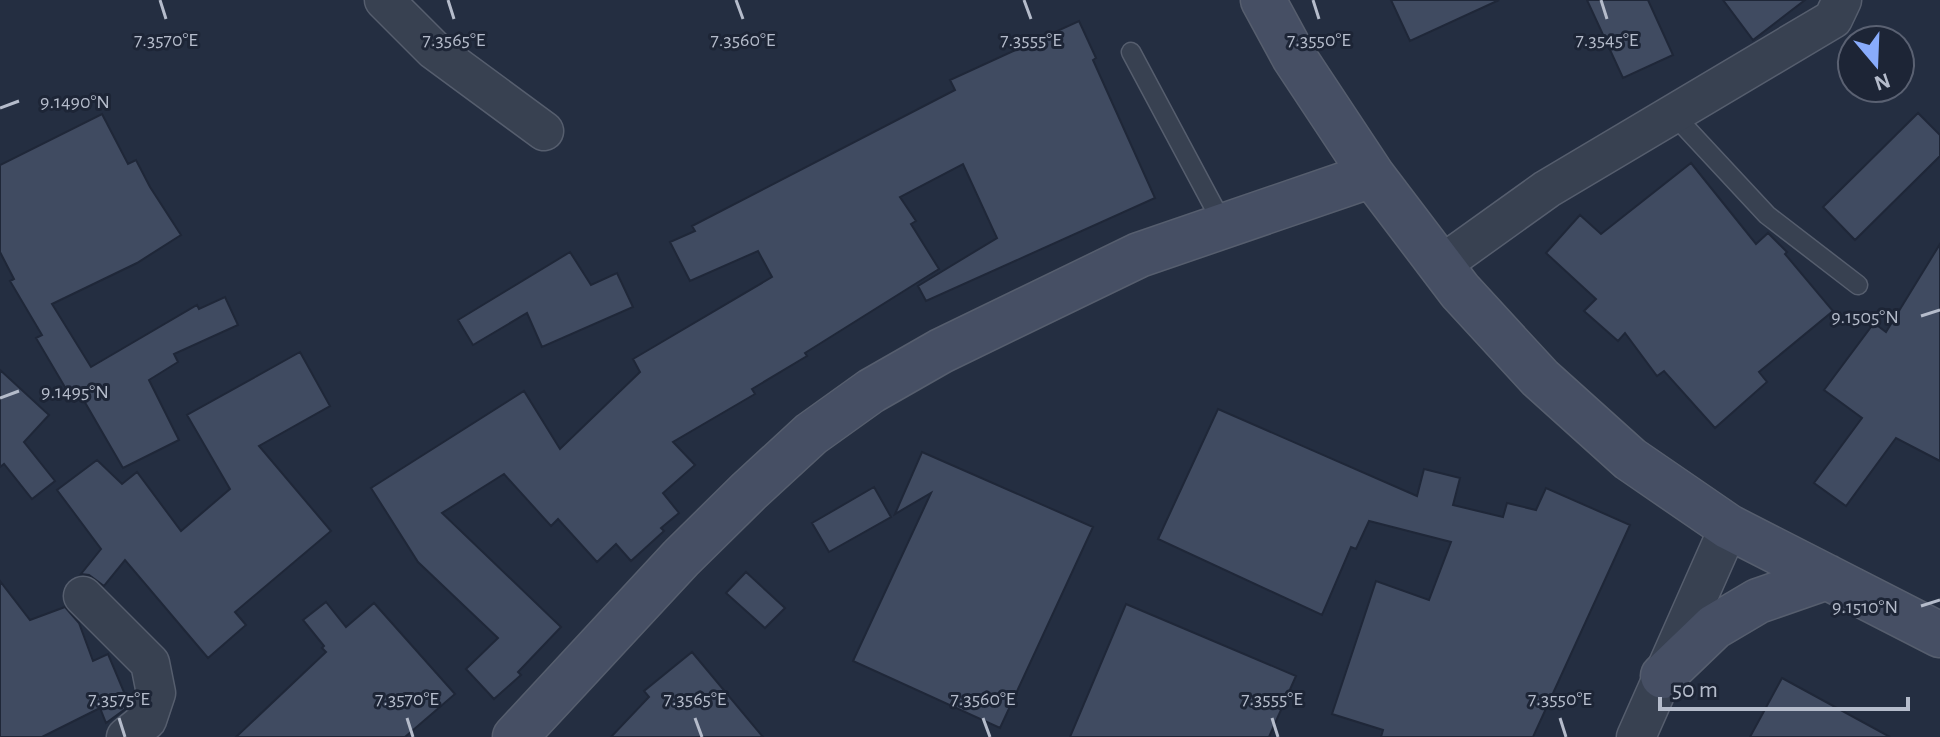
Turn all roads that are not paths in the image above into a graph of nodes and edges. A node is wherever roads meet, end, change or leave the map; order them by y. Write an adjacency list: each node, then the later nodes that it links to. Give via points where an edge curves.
1 (384, 0): 6 (street, via 434,50)
2 (1263, 0): 7 (main road)
3 (1842, 0): 5 (street, via 1833,19)
4 (1131, 52): 8 (lane)
5 (1673, 114): 9 (street, via 1547,189); 10 (lane, via 1767,215)
6 (544, 131)
7 (1372, 175): 8 (main road); 9 (main road)
8 (1224, 226): 17 (main road, via 1139,255 941,351 811,434 673,566)
9 (1441, 265): 11 (main road, via 1540,378 1630,459)
10 (1858, 285)
11 (1729, 527): 12 (main road); 15 (street)
12 (1827, 577): 14 (main road); 15 (main road, via 1758,601 1714,627)
13 (83, 596): 16 (street, via 150,663 156,693 152,707 147,720)
14 (1940, 635)
15 (1663, 676): 18 (street)
16 (126, 737)
17 (515, 737)
18 (1636, 737)

